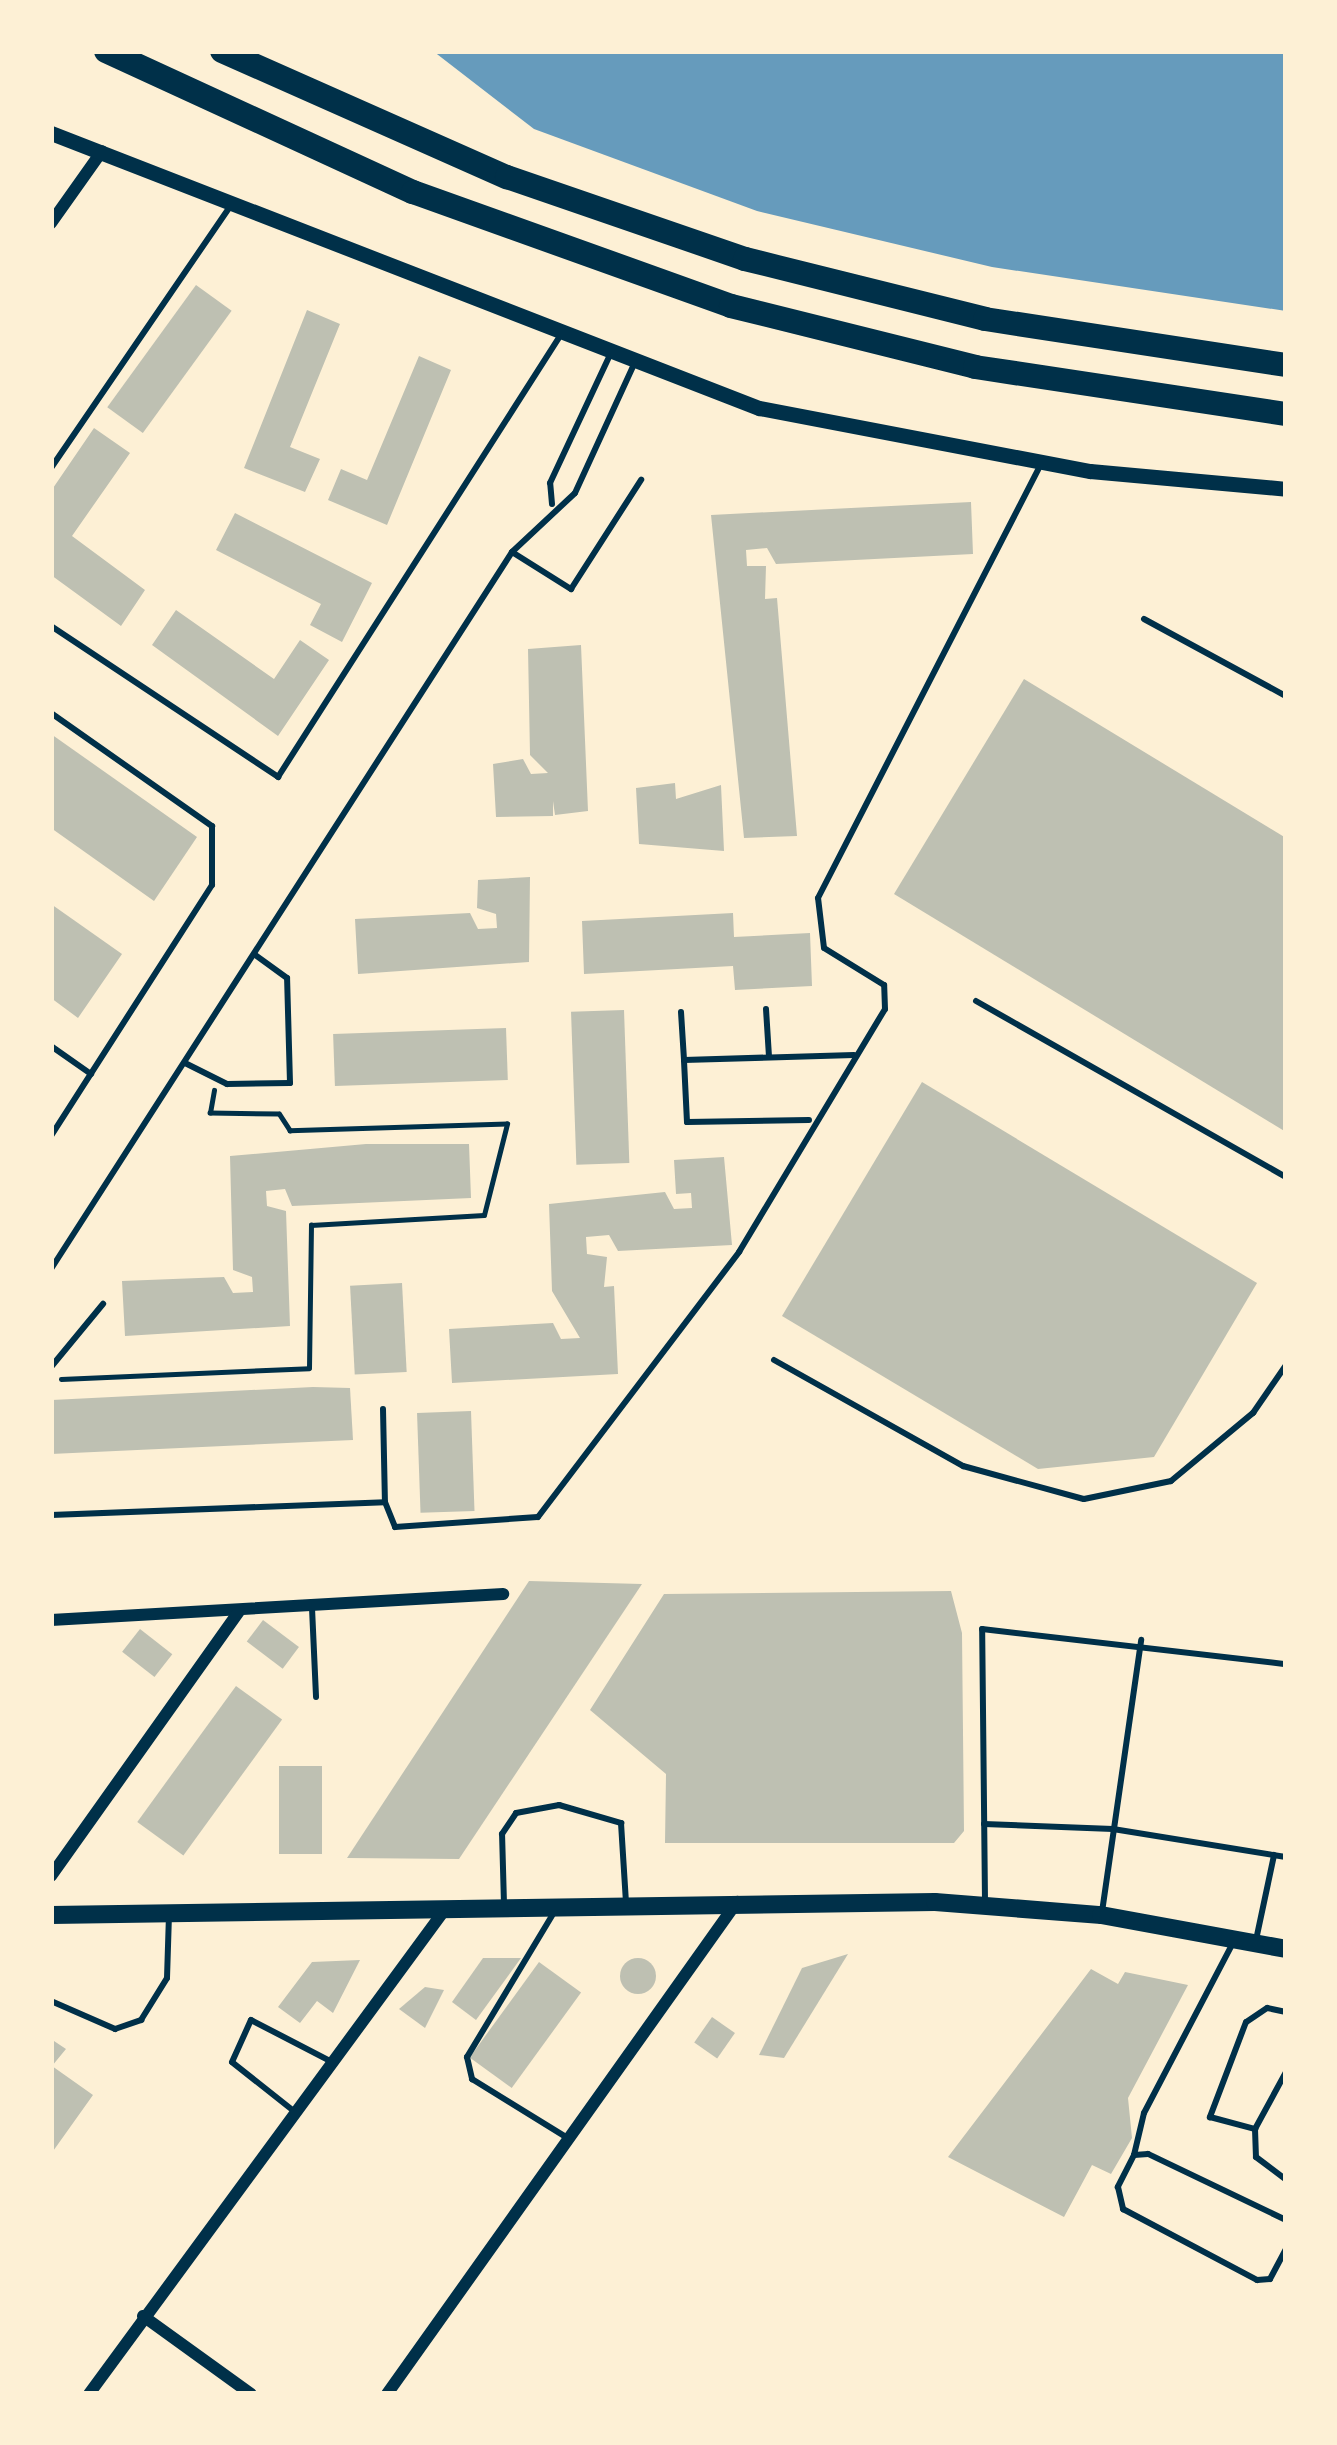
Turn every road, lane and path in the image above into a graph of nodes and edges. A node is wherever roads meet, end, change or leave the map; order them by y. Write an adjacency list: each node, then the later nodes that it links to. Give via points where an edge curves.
1 (79, 51): 4 (highway)
2 (106, 51): 4 (highway)
3 (222, 51): 12 (highway, via 507,177 745,259 985,320)
4 (260, 124): 13 (highway, via 549,245 791,323 1058,383)
5 (51, 133): 6 (street)
6 (102, 151): 7 (street); 8 (street)
7 (234, 202): 9 (street); 15 (lane)
8 (51, 223)
9 (560, 336): 10 (street); 21 (lane, via 278,777)
10 (610, 355): 11 (street); 18 (lane, via 550,482)
11 (634, 364): 14 (street, via 701,391); 18 (lane, via 575,493)
12 (1286, 365)
13 (1286, 414)
14 (1042, 463): 17 (street); 29 (lane, via 818,898 824,948 884,985 885,1009)
15 (51, 468)
16 (641, 480): 19 (lane, via 571,589)
17 (1286, 489)
18 (552, 504): 19 (lane)
19 (512, 552): 24 (lane)
20 (1144, 619): 22 (lane)
21 (51, 626)
22 (1286, 696)
23 (51, 712): 33 (lane, via 212,826 212,886)
24 (254, 955): 32 (lane); 34 (lane, via 287,978 290,1083)
25 (976, 1001): 37 (lane)
26 (766, 1009): 30 (lane)
27 (681, 1012): 31 (lane)
28 (51, 1046): 33 (lane)
29 (854, 1055): 30 (lane); 35 (lane)
30 (769, 1057): 31 (lane)
31 (683, 1060): 35 (lane, via 687,1122)
32 (185, 1063): 34 (lane); 38 (lane)
33 (92, 1074): 36 (lane)
34 (217, 1079): 43 (path, via 210,1113 279,1114 283,1130 508,1125 484,1215 311,1225 309,1368)
35 (809, 1120): 45 (lane, via 739,1252 538,1517 395,1527)
36 (51, 1135)
37 (1286, 1178)
38 (51, 1270)
39 (104, 1304): 41 (lane)
40 (774, 1360): 42 (lane, via 963,1466 1084,1499 1171,1481 1253,1413)
41 (51, 1366)
42 (1286, 1366)
43 (51, 1380)
44 (383, 1409): 45 (lane)
45 (385, 1502): 46 (lane)
46 (51, 1515)
47 (503, 1594): 48 (street)
48 (311, 1604): 49 (street); 53 (lane)
49 (239, 1610): 50 (street); 58 (street)
50 (51, 1620)
51 (1141, 1640): 52 (lane); 54 (lane, via 982,1629); 55 (lane)
52 (1286, 1664)
53 (316, 1697)
54 (984, 1823): 55 (lane); 61 (lane)
55 (1113, 1828): 56 (lane); 67 (lane)
56 (1274, 1856): 57 (lane); 69 (lane)
57 (1286, 1857)
58 (51, 1876)
59 (738, 1901): 60 (main road); 61 (main road); 77 (street)
60 (626, 1903): 62 (lane, via 621,1823 560,1805 516,1813 502,1834); 63 (main road)
61 (985, 1905): 67 (main road)
62 (504, 1906): 63 (main road); 64 (main road)
63 (557, 1906): 77 (lane, via 467,2057 472,2079)
64 (446, 1907): 65 (main road); 73 (street)
65 (169, 1912): 66 (main road); 71 (lane, via 167,1978 141,2020 115,2029)
66 (51, 1915)
67 (1101, 1915): 68 (main road)
68 (1236, 1938): 69 (main road); 78 (lane, via 1144,2113)
69 (1256, 1942): 70 (main road)
70 (1286, 1948)
71 (51, 2001)
72 (1286, 2012): 76 (lane, via 1267,2008 1246,2022 1207,2104 1210,2117)
73 (332, 2062): 75 (street); 75 (lane, via 251,2020 232,2062)
74 (1286, 2072): 76 (lane)
75 (295, 2112): 82 (street)
76 (1255, 2128): 79 (lane, via 1256,2157)
77 (569, 2139): 85 (street)
78 (1134, 2155): 80 (lane); 81 (lane, via 1118,2187 1123,2209 1257,2280 1270,2279)
79 (1286, 2180)
80 (1282, 2222)
81 (1286, 2249)
82 (143, 2317): 83 (street); 84 (street)
83 (88, 2394)
84 (251, 2394)
85 (387, 2394)

